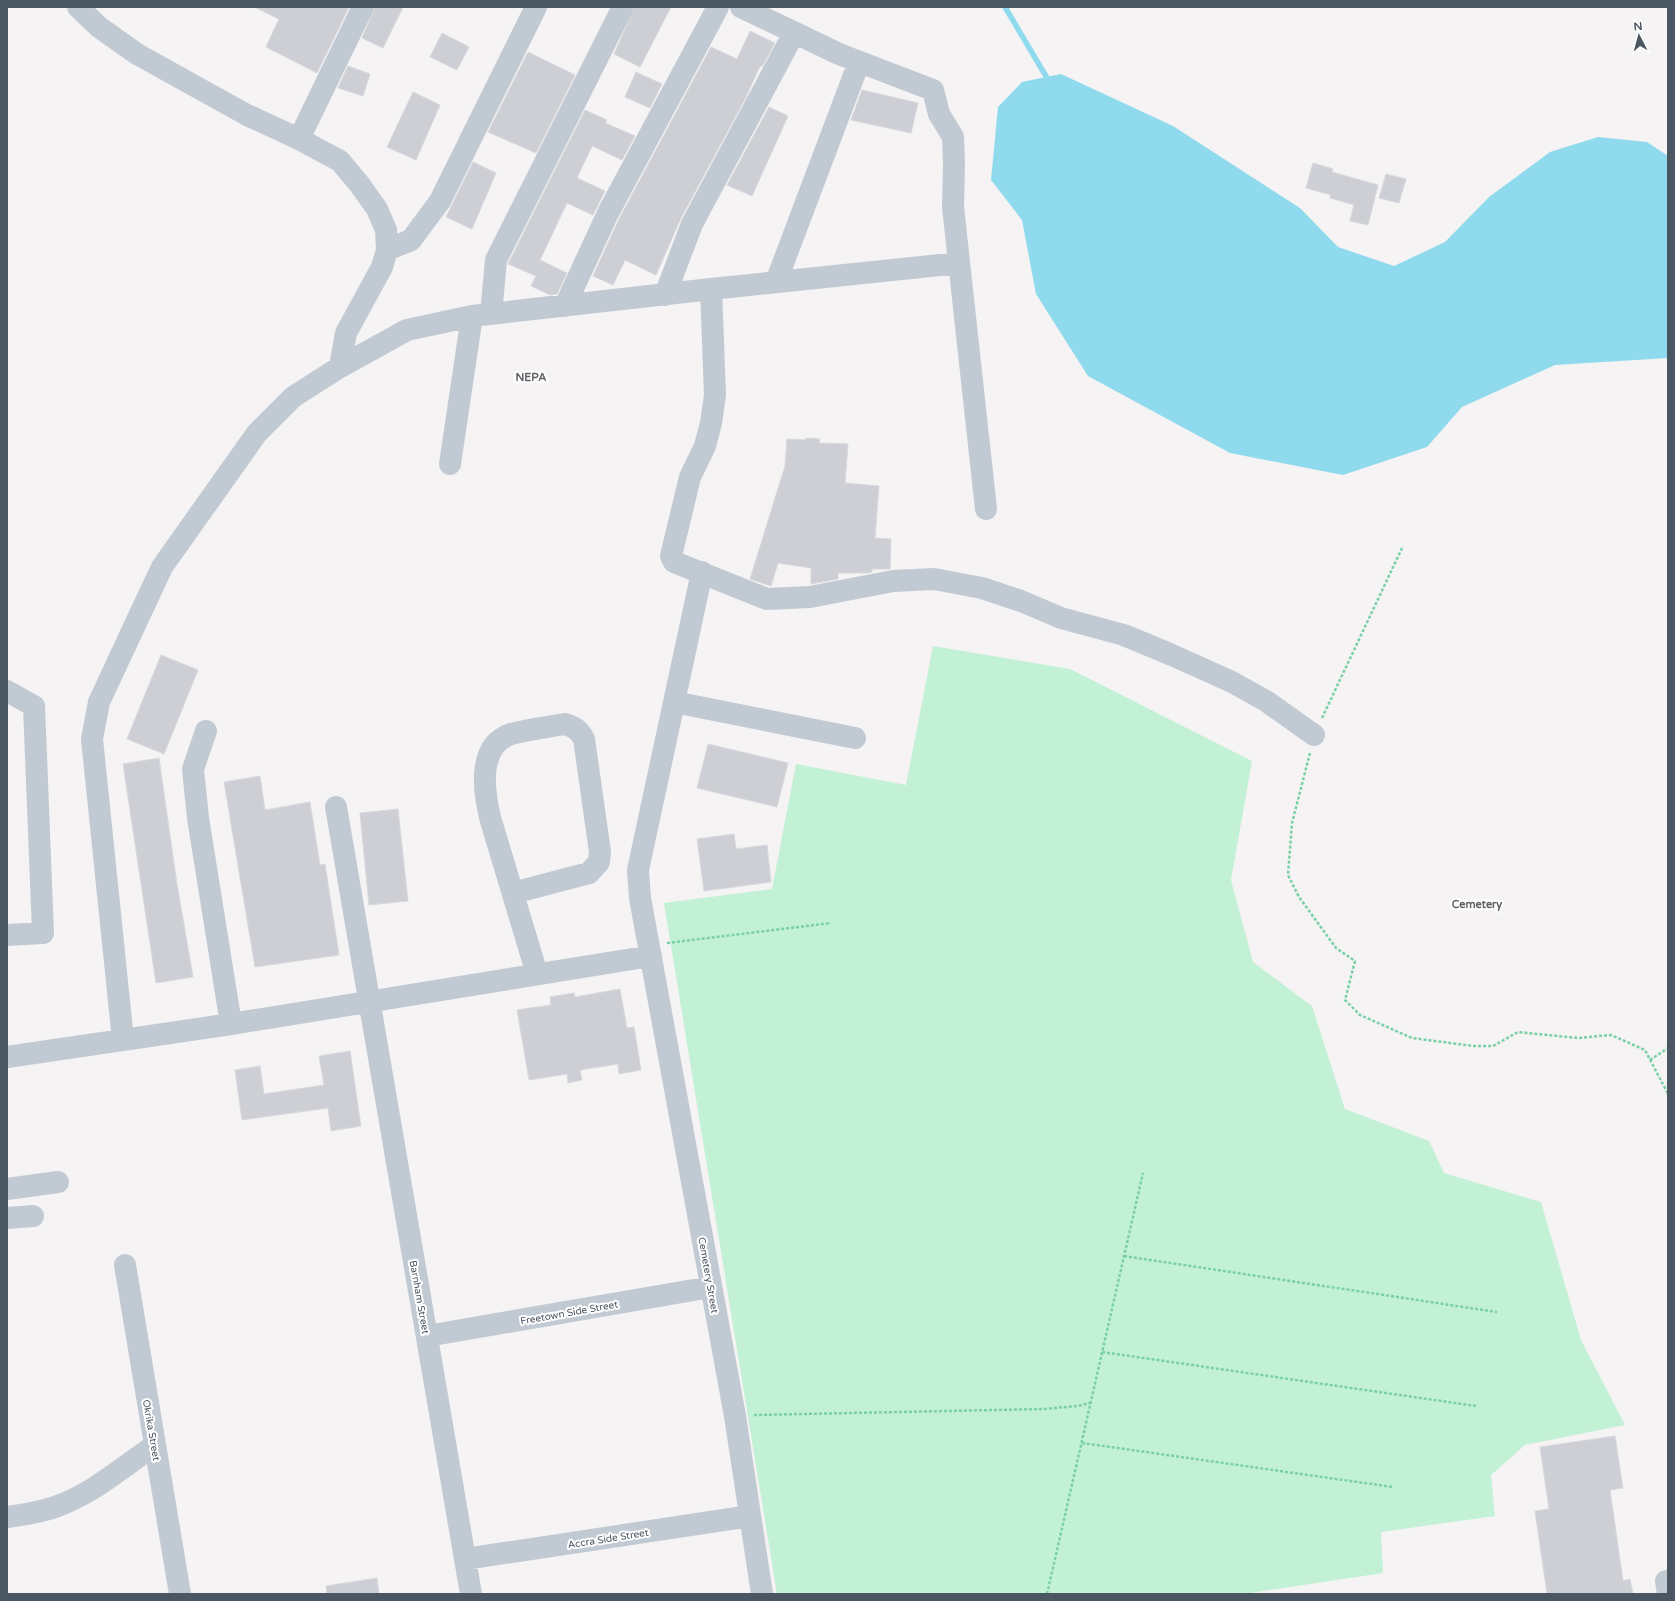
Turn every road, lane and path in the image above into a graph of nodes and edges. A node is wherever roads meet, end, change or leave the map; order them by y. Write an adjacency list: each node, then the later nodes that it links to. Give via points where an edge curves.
1 (78, 7): 9 (street, via 99,27 137,54 247,115)
2 (363, 7): 9 (street)
3 (536, 7): 10 (street, via 440,201 411,240)
4 (622, 7): 16 (street, via 496,260)
5 (718, 7): 15 (street, via 616,199)
6 (741, 7): 7 (street)
7 (794, 33): 8 (street); 14 (street, via 692,224)
8 (858, 62): 11 (street, via 933,90 939,114 953,137 953,207); 12 (street)
9 (299, 139): 10 (street, via 340,161 360,185 377,209 386,230)
10 (387, 250): 17 (street, via 382,267 346,333)
11 (959, 263): 12 (street); 19 (street)
12 (776, 282): 13 (street)
13 (711, 289): 14 (street); 21 (street, via 715,375 711,423 705,446 690,477 671,556 674,562)
14 (665, 295): 15 (street)
15 (565, 306): 16 (street)
16 (482, 315): 17 (street, via 407,330); 18 (street)
17 (340, 367): 35 (street, via 293,397 256,433 162,567 99,702 92,739)
18 (450, 464)
19 (986, 509)
20 (1403, 546): 25 (path)
21 (702, 572): 23 (street, Cemetery Street); 25 (street, via 767,599 810,597 894,581 934,580 982,588 1060,618 1124,635 1172,655 1232,682 1266,701)
22 (7, 691): 30 (street, via 34,706 43,933)
23 (674, 702): 26 (street); 31 (street, Cemetery Street, via 638,870 640,898)
24 (206, 731): 34 (street, via 193,769 198,818)
25 (1314, 735): 38 (path, via 1292,824 1288,875 1299,897 1336,948 1355,961 1346,1000 1360,1015 1412,1038 1473,1046 1493,1046 1518,1032 1578,1038 1611,1035 1645,1050)
26 (855, 738)
27 (336, 807): 33 (street, Barnham Street)
28 (513, 893): 28 (street, via 486,800 488,756 493,747 510,734 565,724 573,726 580,731 584,739 600,852 599,862 589,873); 32 (street)
29 (831, 923): 31 (path)
30 (7, 935)
31 (650, 951): 32 (street); 47 (street, Cemetery Street)
32 (537, 974): 33 (street)
33 (370, 1000): 34 (street); 49 (street, Barnham Street)
34 (231, 1024): 35 (street)
35 (123, 1040): 37 (street)
36 (1668, 1048): 38 (path)
37 (7, 1057)
38 (1650, 1060): 39 (path)
39 (1668, 1094)
40 (1143, 1173): 45 (path)
41 (58, 1182): 42 (street)
42 (7, 1189)
43 (33, 1216): 44 (street)
44 (7, 1218)
45 (1124, 1256): 48 (path); 50 (path)
46 (125, 1265): 55 (street, Okrika Street)
47 (711, 1287): 49 (street, Freetown Side Street); 53 (street, Cemetery Street)
48 (1497, 1312)
49 (427, 1336): 59 (street, Barnham Street)
50 (1102, 1352): 51 (path); 52 (path)
51 (1091, 1403): 53 (path, via 1043,1409); 54 (path)
52 (1476, 1406)
53 (735, 1416): 57 (street, Cemetery Street)
54 (1082, 1443): 56 (path); 64 (path)
55 (155, 1445): 58 (street, via 89,1490 56,1506 30,1514); 61 (street, Okrika Street)
56 (1392, 1487)
57 (750, 1516): 59 (street, Accra Side Street); 63 (street, Cemetery Street)
58 (7, 1517)
59 (465, 1559): 62 (street, Barnham Street)
60 (1668, 1581): 65 (street)
61 (180, 1594)
62 (471, 1594)
63 (762, 1594)
64 (1047, 1594)
65 (1668, 1594)

